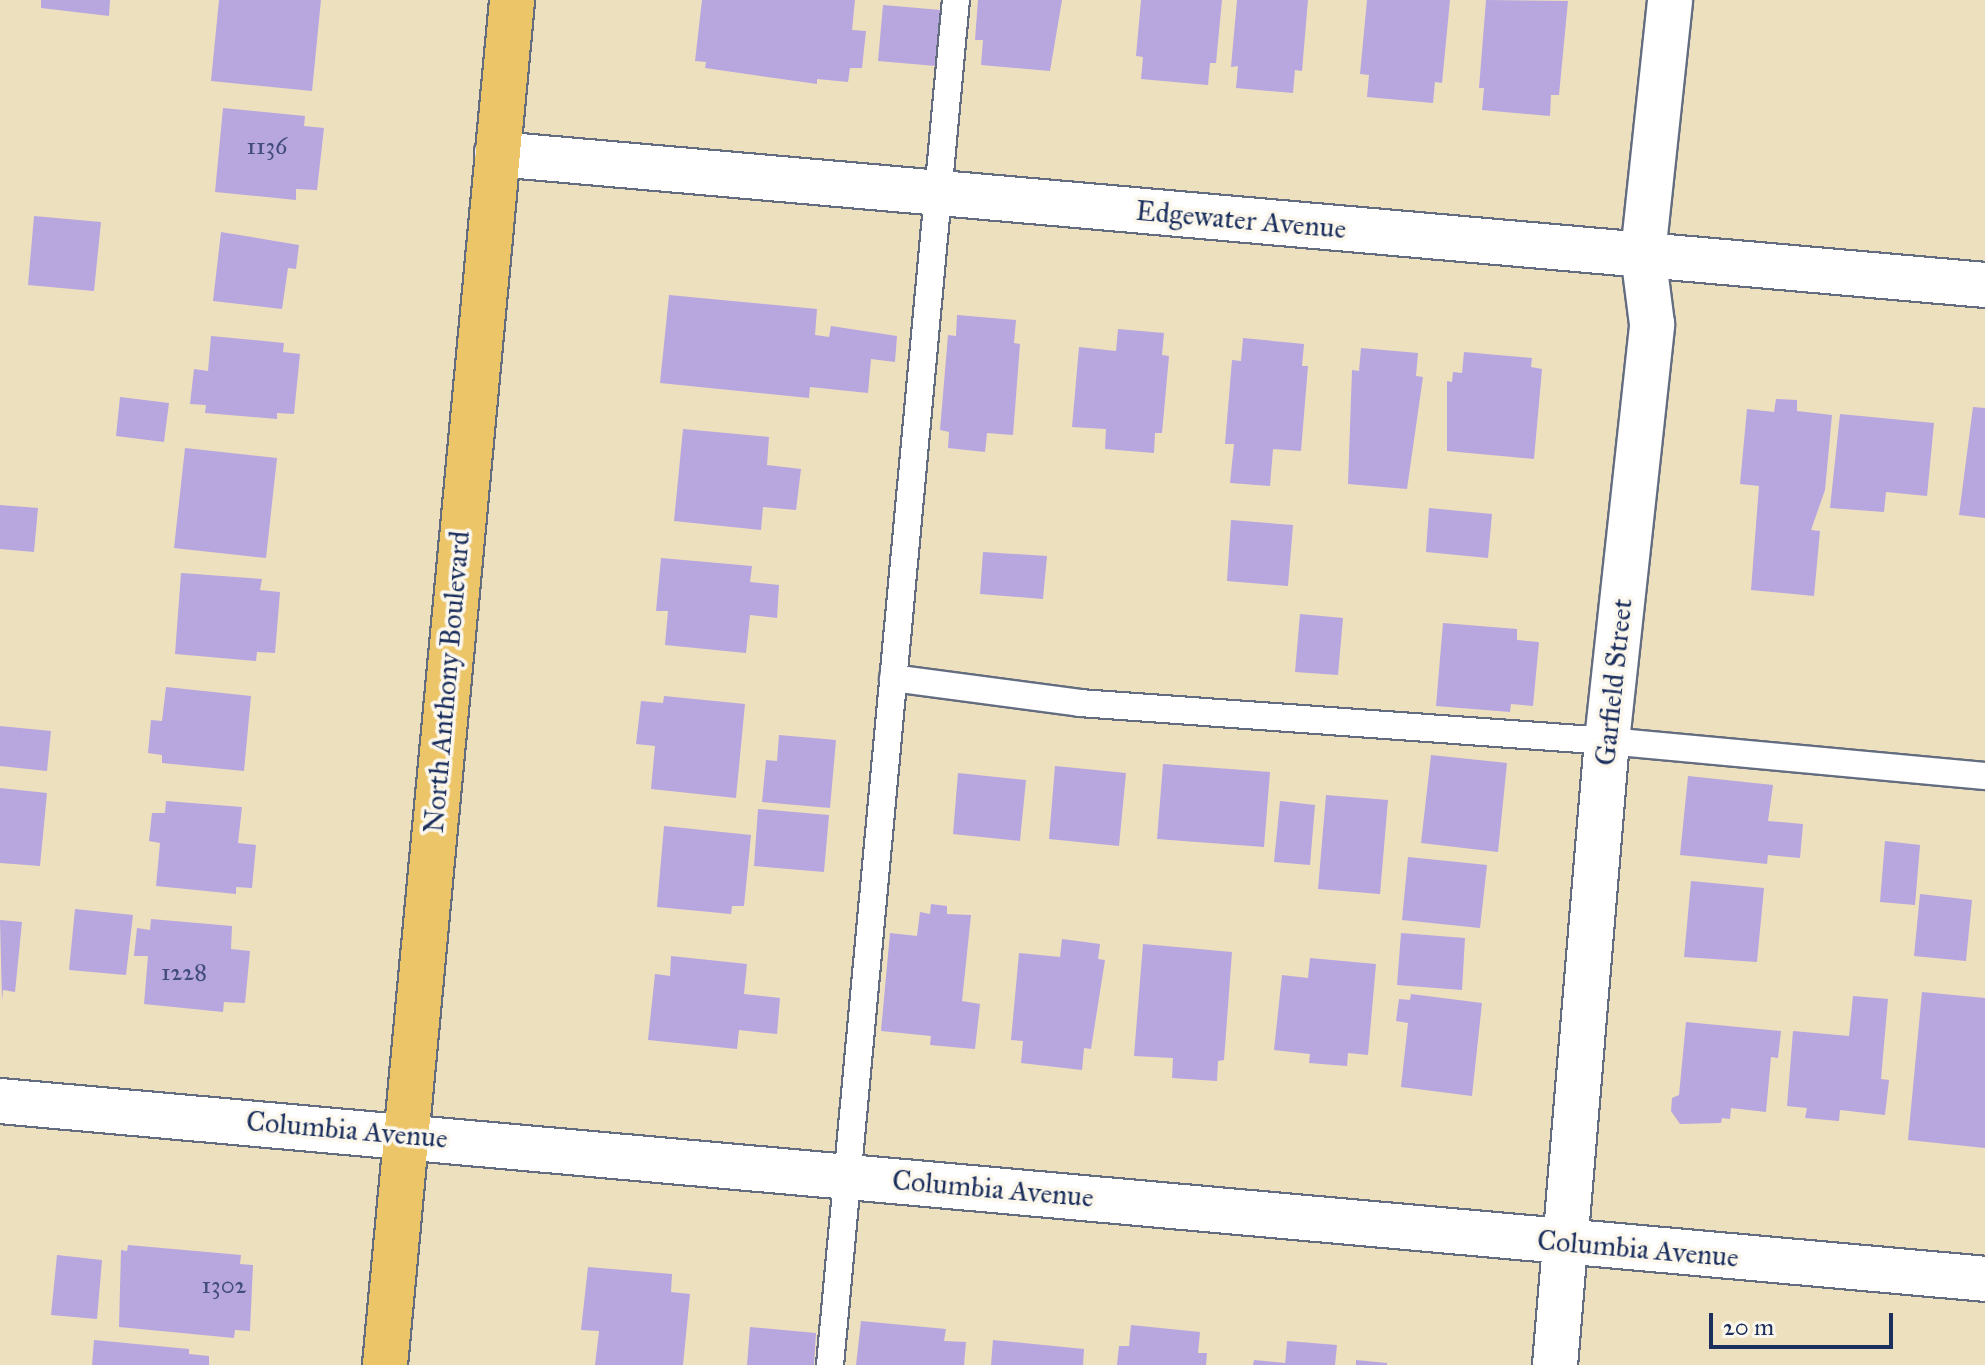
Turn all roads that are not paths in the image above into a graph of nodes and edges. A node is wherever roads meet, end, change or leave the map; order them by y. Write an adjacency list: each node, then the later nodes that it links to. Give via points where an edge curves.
1 (512, 0): 4 (main road, North Anthony Boulevard)
2 (956, 0): 5 (lane)
3 (1670, 0): 6 (street, Garfield Street)
4 (497, 154): 5 (street, Edgewater Avenue); 12 (main road, North Anthony Boulevard)
5 (936, 193): 6 (street, Edgewater Avenue); 8 (lane)
6 (1643, 254): 7 (street, Edgewater Avenue); 9 (street, Garfield Street, via 1652,324)
7 (1985, 285)
8 (893, 678): 9 (lane, via 1080,703); 13 (lane)
9 (1607, 741): 10 (lane); 14 (street, Garfield Street)
10 (1985, 776)
11 (0, 1101): 12 (street, Columbia Avenue)
12 (405, 1134): 13 (street, Columbia Avenue); 16 (main road, North Anthony Boulevard)
13 (845, 1175): 14 (street, Columbia Avenue); 17 (lane)
14 (1566, 1244): 15 (street, Columbia Avenue); 18 (street, Garfield Street)
15 (1985, 1279)
16 (385, 1365)
17 (830, 1365)
18 (1555, 1365)

